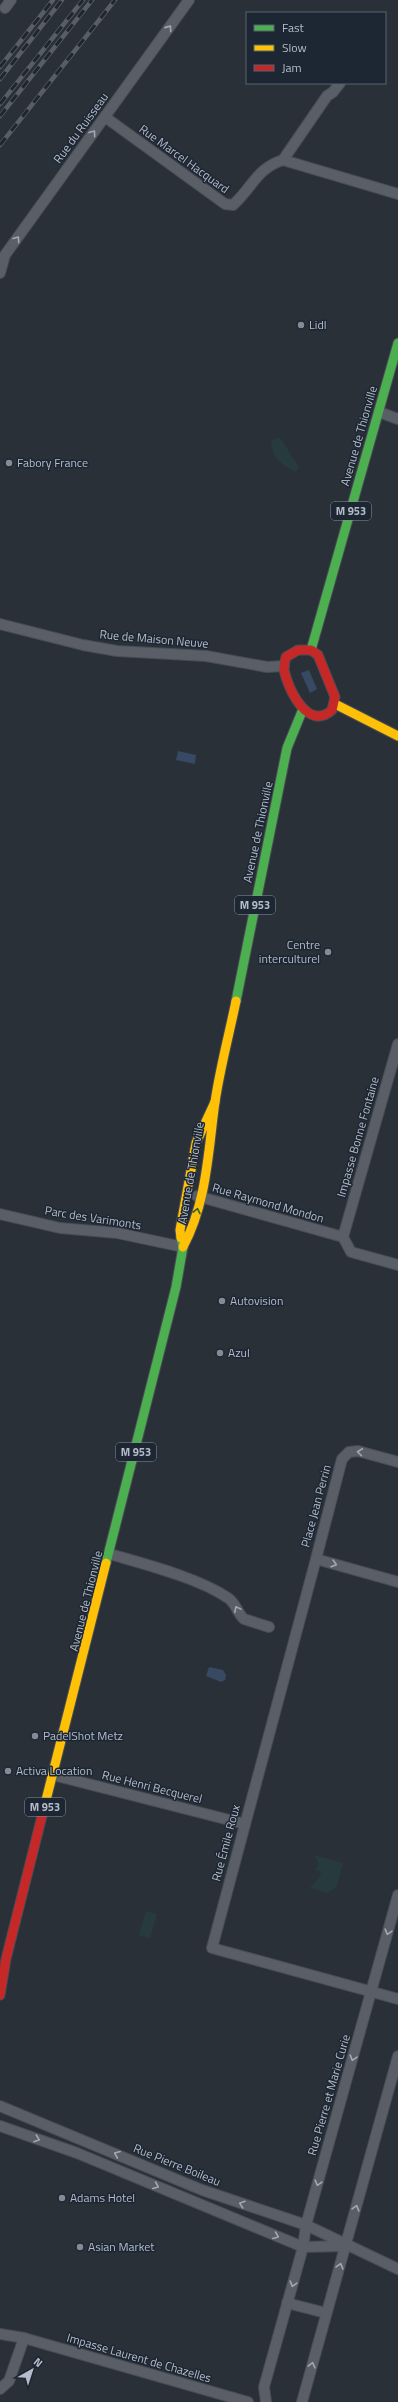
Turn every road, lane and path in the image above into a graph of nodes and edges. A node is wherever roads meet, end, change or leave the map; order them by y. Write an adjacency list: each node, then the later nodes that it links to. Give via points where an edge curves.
1 (189, 0): 3 (street, Rue du Ruisseau, one-way to 1)
2 (339, 84): 4 (street, via 327,96)
3 (105, 117): 4 (street, Rue Marcel Hacquard, via 225,204 233,205 262,170); 6 (street, Rue du Ruisseau, one-way to 3, via 5,255)
4 (283, 160): 5 (street)
5 (398, 194)
6 (0, 273)
7 (398, 343): 8 (main road, Avenue de Thionville / M 953)
8 (378, 412): 9 (street); 11 (main road, Avenue de Thionville / M 953)
9 (398, 419)
10 (0, 624): 12 (street, Rue de Maison Neuve, via 118,651 206,656 267,667)
11 (311, 650): 12 (main road, via 298,650 292,653 286,657); 13 (main road, via 318,655 335,697)
12 (284, 666): 14 (main road)
13 (335, 704): 14 (main road, via 331,711 322,717 311,716); 15 (main road)
14 (303, 709): 17 (main road, Avenue de Thionville / M 953, via 287,748)
15 (398, 736)
16 (398, 1044): 21 (street, Impasse Bonne Fontaine)
17 (215, 1102): 18 (main road, Avenue de Thionville / M 953, via 196,1143); 19 (main road, Avenue de Thionville / M 953, via 211,1145)
18 (187, 1192): 19 (street, Rue Raymond Mondon); 22 (main road, Avenue de Thionville / M 953, via 180,1230)
19 (200, 1197): 21 (street, Rue Raymond Mondon); 22 (main road, Avenue de Thionville / M 953, one-way to 19, via 192,1233)
20 (0, 1214): 22 (street, Parc des Varimonts, via 60,1228 117,1233)
21 (343, 1237): 23 (street, via 351,1252)
22 (183, 1247): 25 (main road, Avenue de Thionville / M 953, via 176,1287)
23 (398, 1265)
24 (398, 1462): 26 (street, Place Jean Perrin, one-way to 26, via 358,1451 349,1452 342,1459)
25 (110, 1554): 28 (street, one-way to 25, via 244,1619 234,1603 216,1592 159,1568); 29 (main road, Avenue de Thionville / M 953)
26 (316, 1559): 27 (street, Place Jean Perrin, one-way to 27); 30 (street, Rue Émile Roux)
27 (398, 1582)
28 (269, 1627)
29 (53, 1775): 30 (street, Rue Henri Becquerel); 32 (main road, Avenue de Thionville / M 953)
30 (245, 1824): 34 (street, Rue Émile Roux, via 212,1948)
31 (398, 1895): 34 (street, Rue Pierre et Marie Curie, one-way to 34)
32 (6, 1960): 33 (main road, Avenue de Thionville / M 953); 35 (main road, Avenue de Thionville / M 953)
33 (0, 1971)
34 (371, 1991): 36 (street, Rue Émile Roux); 40 (street, Rue Pierre et Marie Curie, one-way to 40)
35 (0, 1995)
36 (398, 1999)
37 (398, 2056): 41 (street, one-way to 37)
38 (0, 2106): 40 (street, Rue Pierre Boileau, one-way to 38, via 202,2190)
39 (0, 2126): 42 (street, Rue Pierre Boileau, one-way to 42, via 77,2153)
40 (306, 2225): 41 (street, Rue Pierre Boileau); 42 (street, Rue Pierre et Marie Curie)
41 (345, 2246): 42 (street, Rue Pierre Boileau); 43 (street, Rue Pierre Boileau); 45 (street, one-way to 41)
42 (303, 2247): 44 (street, Rue Pierre et Marie Curie, one-way to 44)
43 (398, 2269)
44 (287, 2303): 45 (street); 50 (street, Rue Pierre et Marie Curie, via 264,2387)
45 (326, 2313): 51 (street, one-way to 45)
46 (0, 2334): 47 (street, Impasse Laurent de Chazelles)
47 (24, 2338): 48 (street, via 9,2381); 49 (street, Impasse Laurent de Chazelles)
48 (0, 2389)
49 (248, 2402)
50 (266, 2402)
51 (302, 2402)

